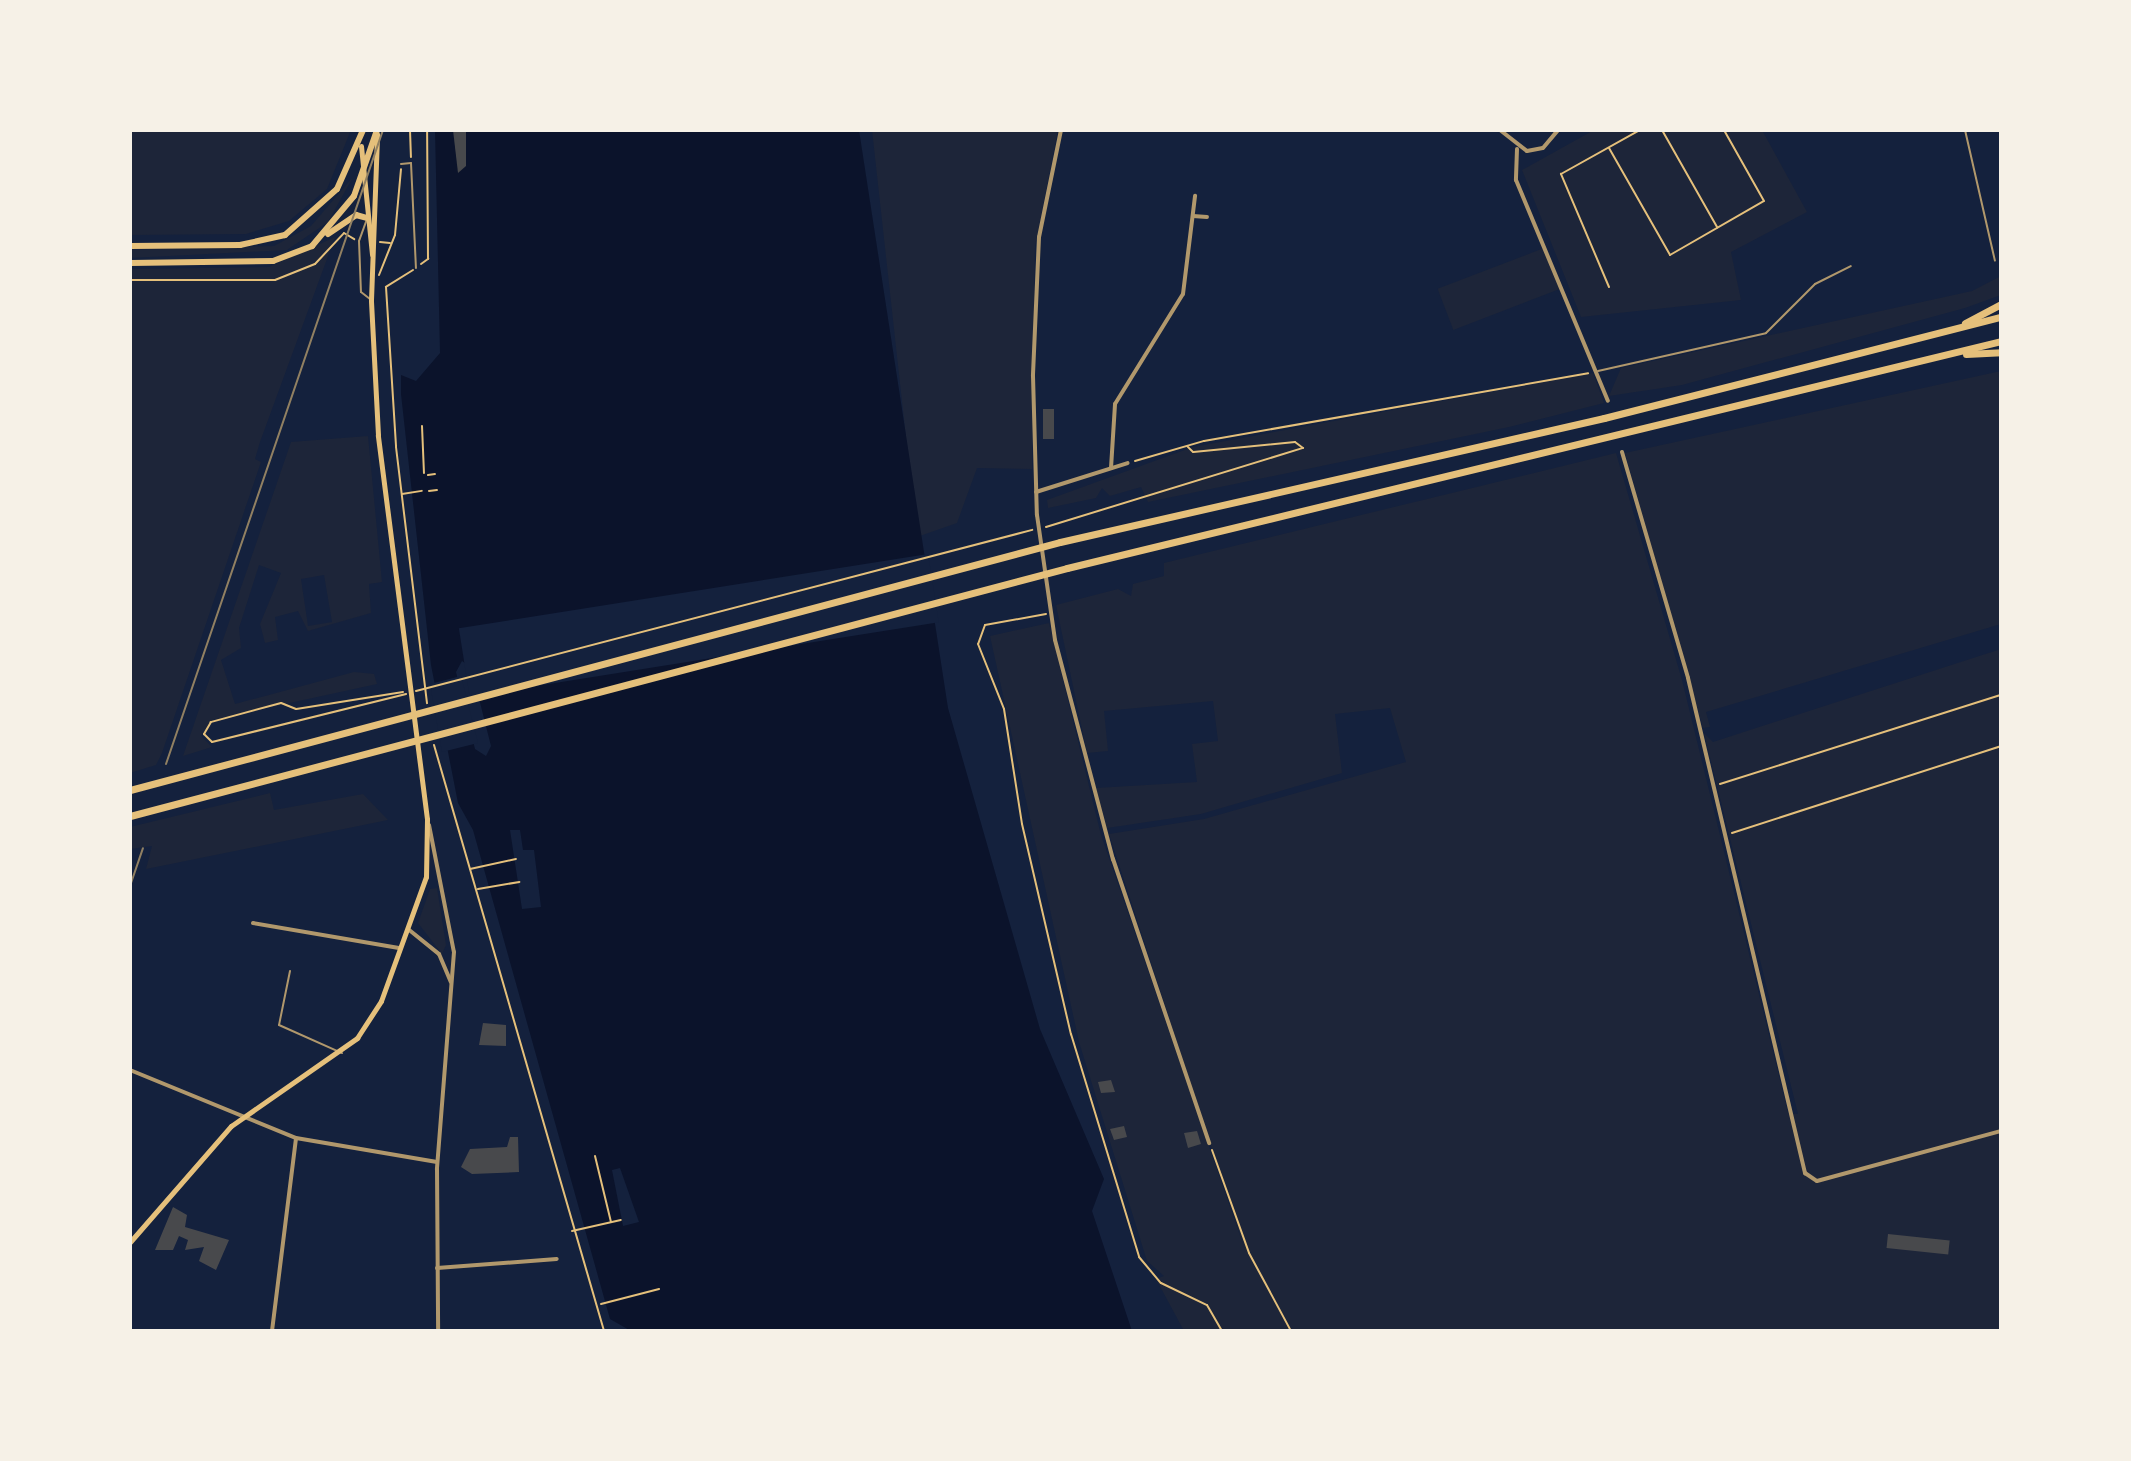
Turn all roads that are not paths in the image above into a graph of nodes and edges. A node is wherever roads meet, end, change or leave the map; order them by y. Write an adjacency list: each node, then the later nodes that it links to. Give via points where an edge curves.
1 (363, 130): 7 (main road)
2 (1061, 130): 34 (street, via 1036,268)
3 (1500, 130): 8 (street)
4 (1558, 130): 8 (street, via 1543,148)
5 (1965, 130): 18 (lane)
6 (377, 131): 10 (main road); 17 (main road)
7 (361, 146): 10 (main road); 16 (main road, via 320,212 285,235 240,245)
8 (1517, 149): 29 (street, via 1516,180)
9 (401, 164): 21 (lane, via 411,163)
10 (363, 176): 14 (main road); 15 (main road)
11 (1195, 196): 12 (street)
12 (1193, 216): 13 (street); 33 (street, via 1189,270 1175,314 1115,404)
13 (1207, 217)
14 (367, 218): 15 (main road, via 356,215); 17 (main road); 22 (lane, via 359,241 361,292)
15 (325, 236): 19 (main road, via 273,261)
16 (130, 246)
17 (372, 259): 22 (main road)
18 (1995, 261)
19 (130, 263)
20 (1851, 266): 29 (lane, via 1815,284 1766,333)
21 (416, 268)
22 (371, 300): 37 (main road, via 384,504)
23 (2001, 304): 25 (highway)
24 (2001, 317): 25 (highway)
25 (1952, 330): 35 (highway, via 1060,542)
26 (2001, 341): 28 (highway)
27 (2001, 352): 28 (highway)
28 (1948, 355): 36 (highway, via 1067,568)
29 (1597, 371): 30 (street)
30 (1608, 401)
31 (1622, 452): 46 (street, via 1713,786 1810,1181)
32 (1128, 463): 33 (street)
33 (1111, 468): 34 (street)
34 (1036, 492): 48 (street, via 1051,613 1112,854)
35 (130, 790)
36 (130, 816)
37 (427, 819): 39 (main road, via 426,877); 42 (street, via 453,927)
38 (253, 923): 40 (street)
39 (406, 928): 40 (main road); 42 (street, via 439,954)
40 (399, 948): 43 (main road, via 375,1011)
41 (290, 971): 43 (lane, via 279,1025)
42 (452, 984): 49 (street)
43 (342, 1053): 45 (main road)
44 (130, 1070): 45 (street)
45 (242, 1117): 47 (street); 50 (main road)
46 (2001, 1131)
47 (296, 1138): 49 (street); 53 (street)
48 (1209, 1143)
49 (437, 1162): 52 (street)
50 (130, 1242)
51 (557, 1259): 52 (street)
52 (437, 1268): 54 (street)
53 (272, 1331)
54 (438, 1331)

